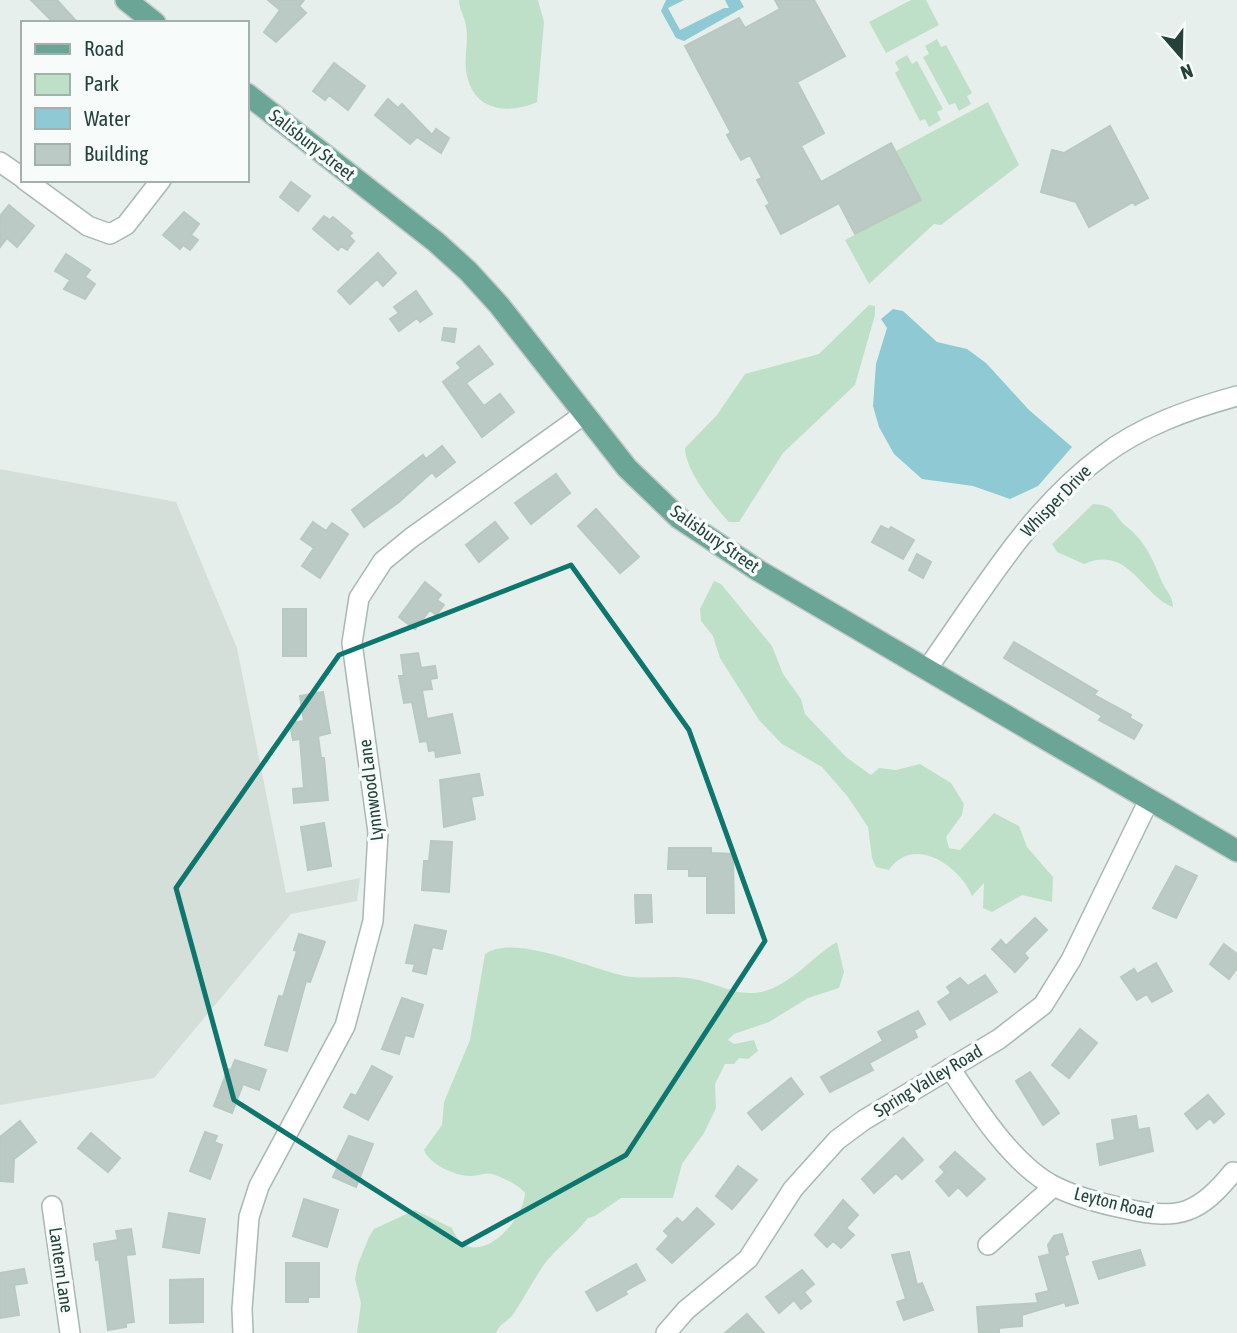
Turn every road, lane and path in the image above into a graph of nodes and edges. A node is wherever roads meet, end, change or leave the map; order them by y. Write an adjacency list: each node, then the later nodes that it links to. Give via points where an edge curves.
1 (126, 0): 2 (main road)
2 (152, 21)
3 (248, 95): 9 (main road, Salisbury Street, via 460,264 499,305)
4 (0, 162): 5 (street)
5 (21, 177)
6 (28, 182): 7 (street, via 100,233 113,233 130,221)
7 (159, 182)
8 (1237, 396): 10 (street, Whisper Drive, via 1150,427 1082,472 1021,537)
9 (583, 415): 10 (main road, Salisbury Street, via 627,468 679,518 759,571); 19 (street, Lynnwood Lane, via 411,538 383,561 359,598 352,643 378,832 373,921 345,1026 256,1196 247,1242)
10 (927, 669): 11 (main road, Salisbury Street)
11 (1149, 800): 12 (main road, Salisbury Street); 13 (street, Spring Valley Road, via 1052,994 1022,1023)
12 (1237, 850)
13 (950, 1068): 15 (street, Leyton Road, via 998,1135); 20 (street, Spring Valley Road, via 864,1120 825,1150 793,1189 748,1259 686,1310)
14 (1233, 1172): 15 (street, Leyton Road, via 1212,1199 1189,1212 1174,1214 1111,1206)
15 (1054, 1186): 17 (street)
16 (52, 1206): 18 (street, Lantern Lane)
17 (988, 1245)
18 (70, 1333)
19 (243, 1333)
20 (666, 1333)

